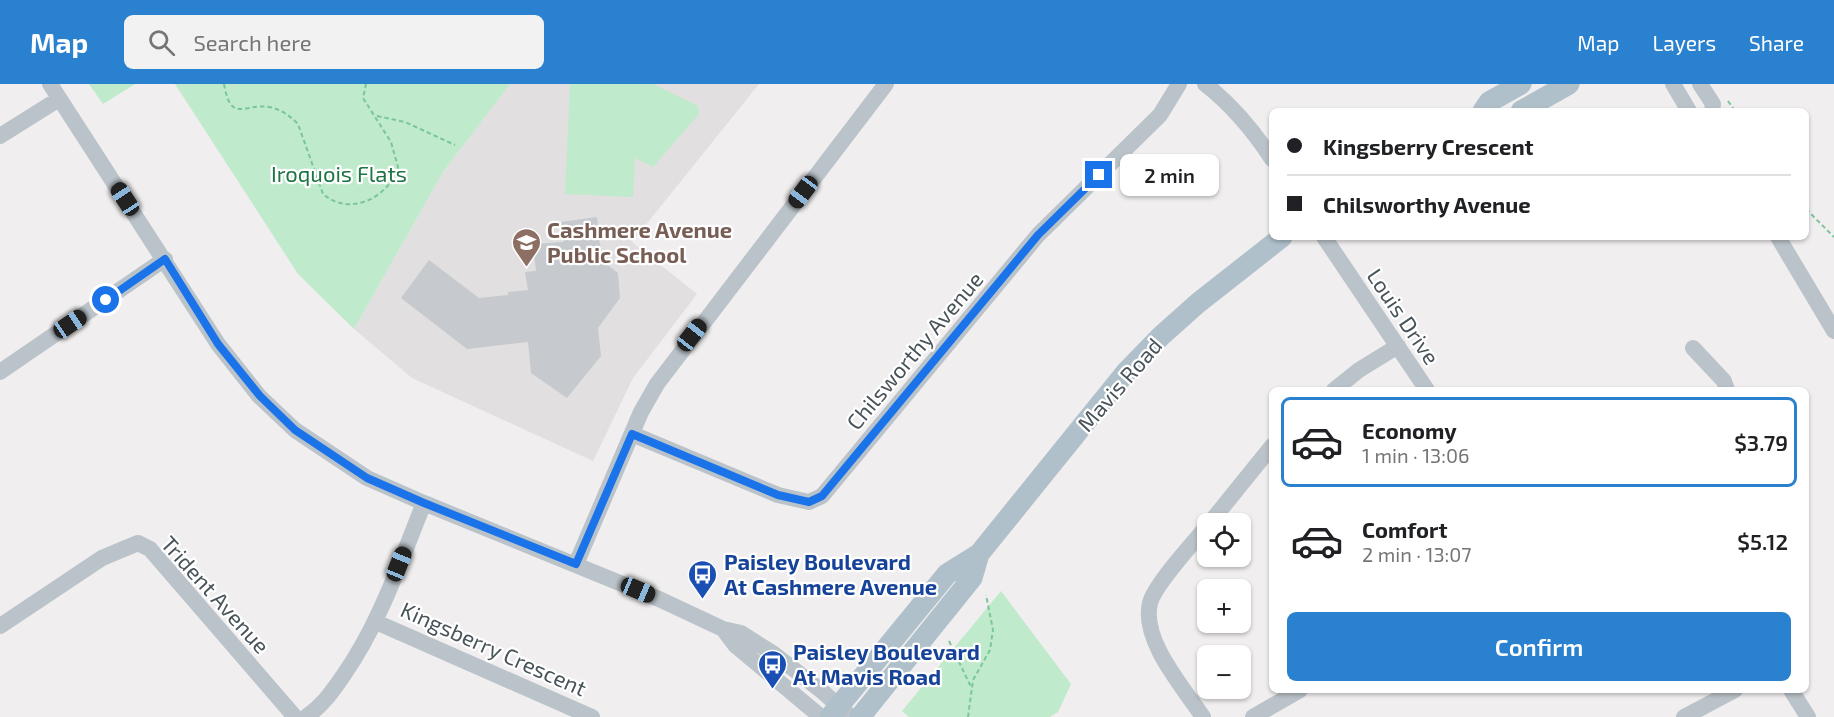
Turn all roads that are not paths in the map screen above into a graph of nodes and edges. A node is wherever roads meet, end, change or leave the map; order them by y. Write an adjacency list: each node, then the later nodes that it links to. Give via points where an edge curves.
1 (50, 84): 9 (street)
2 (886, 84): 27 (street, via 674,360)
3 (1179, 84): 27 (street, Chilsworthy Avenue, via 1160,115 1038,235 822,496 809,502 778,495)
4 (1205, 84): 15 (street, via 1255,133)
5 (1521, 84): 10 (main road)
6 (1569, 84): 11 (main road)
7 (1672, 84): 12 (street)
8 (1700, 84): 13 (street)
9 (59, 99): 14 (street); 19 (street)
10 (1485, 108)
11 (1526, 108)
12 (1687, 108)
13 (1712, 108)
14 (0, 136)
15 (1269, 154)
16 (1278, 240): 32 (main road, Mavis Road, via 1197,303 1126,372)
17 (1326, 240): 21 (street, Louis Drive)
18 (1780, 240): 20 (street)
19 (165, 259): 23 (street); 29 (street, via 218,344 260,396 288,423 367,478)
20 (1834, 331)
21 (1398, 346): 24 (street); 25 (street, Louis Drive)
22 (1693, 348): 26 (street)
23 (0, 372)
24 (1338, 387)
25 (1425, 387)
26 (1726, 387)
27 (632, 434): 33 (street)
28 (1269, 450): 30 (street)
29 (424, 503): 33 (street); 34 (street)
30 (1217, 513)
31 (1197, 538): 44 (street, via 1150,602 1149,626 1155,646)
32 (979, 554): 39 (main road, Mavis Road, via 947,574); 43 (main road, Mavis Road, via 972,578)
33 (576, 564): 39 (street, via 723,629 741,633 824,692)
34 (376, 622): 41 (street, via 323,705); 42 (street, Kingsberry Crescent)
35 (0, 626): 40 (street, Trident Avenue, via 102,558 138,543 150,549)
36 (1295, 693): 45 (street)
37 (1729, 693): 46 (street)
38 (1793, 693): 47 (street)
39 (835, 714)
40 (295, 717)
41 (306, 717)
42 (592, 717)
43 (860, 717)
44 (1203, 717)
45 (1253, 717)
46 (1684, 717)
47 (1808, 717)

